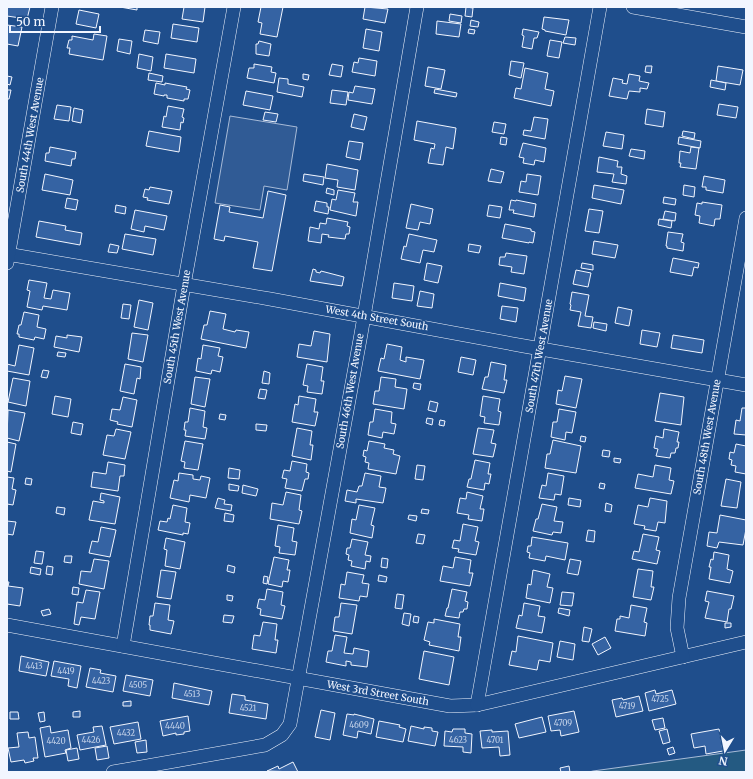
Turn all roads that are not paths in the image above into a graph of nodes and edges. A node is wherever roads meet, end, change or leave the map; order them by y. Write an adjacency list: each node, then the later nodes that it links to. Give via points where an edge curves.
1 (52, 7): 8 (street, South 44th West Avenue)
2 (234, 7): 9 (street, South 45th West Avenue)
3 (418, 7): 10 (street, South 46th West Avenue)
4 (600, 7): 11 (street, South 47th West Avenue)
5 (633, 7): 6 (street)
6 (746, 27)
7 (746, 218): 12 (street, South 48th West Avenue)
8 (8, 257): 9 (street, West 4th Street South)
9 (184, 285): 10 (street, West 4th Street South); 16 (street, South 45th West Avenue)
10 (364, 316): 11 (street, West 4th Street South); 18 (street, South 46th West Avenue)
11 (540, 348): 12 (street, West 4th Street South); 19 (street, South 47th West Avenue)
12 (717, 380): 13 (street, West 4th Street South); 17 (street, South 48th West Avenue, via 679,598 677,628)
13 (746, 385)
14 (7, 625): 16 (street, West 3rd Street South)
15 (746, 642): 17 (street, West 3rd Street South)
16 (123, 646): 18 (street, West 3rd Street South)
17 (683, 657): 19 (street, West 3rd Street South)
18 (299, 679): 19 (street, West 3rd Street South, via 450,706); 20 (street, South 46th West Avenue, via 290,724 282,735 265,744)
19 (477, 705)
20 (113, 772)

